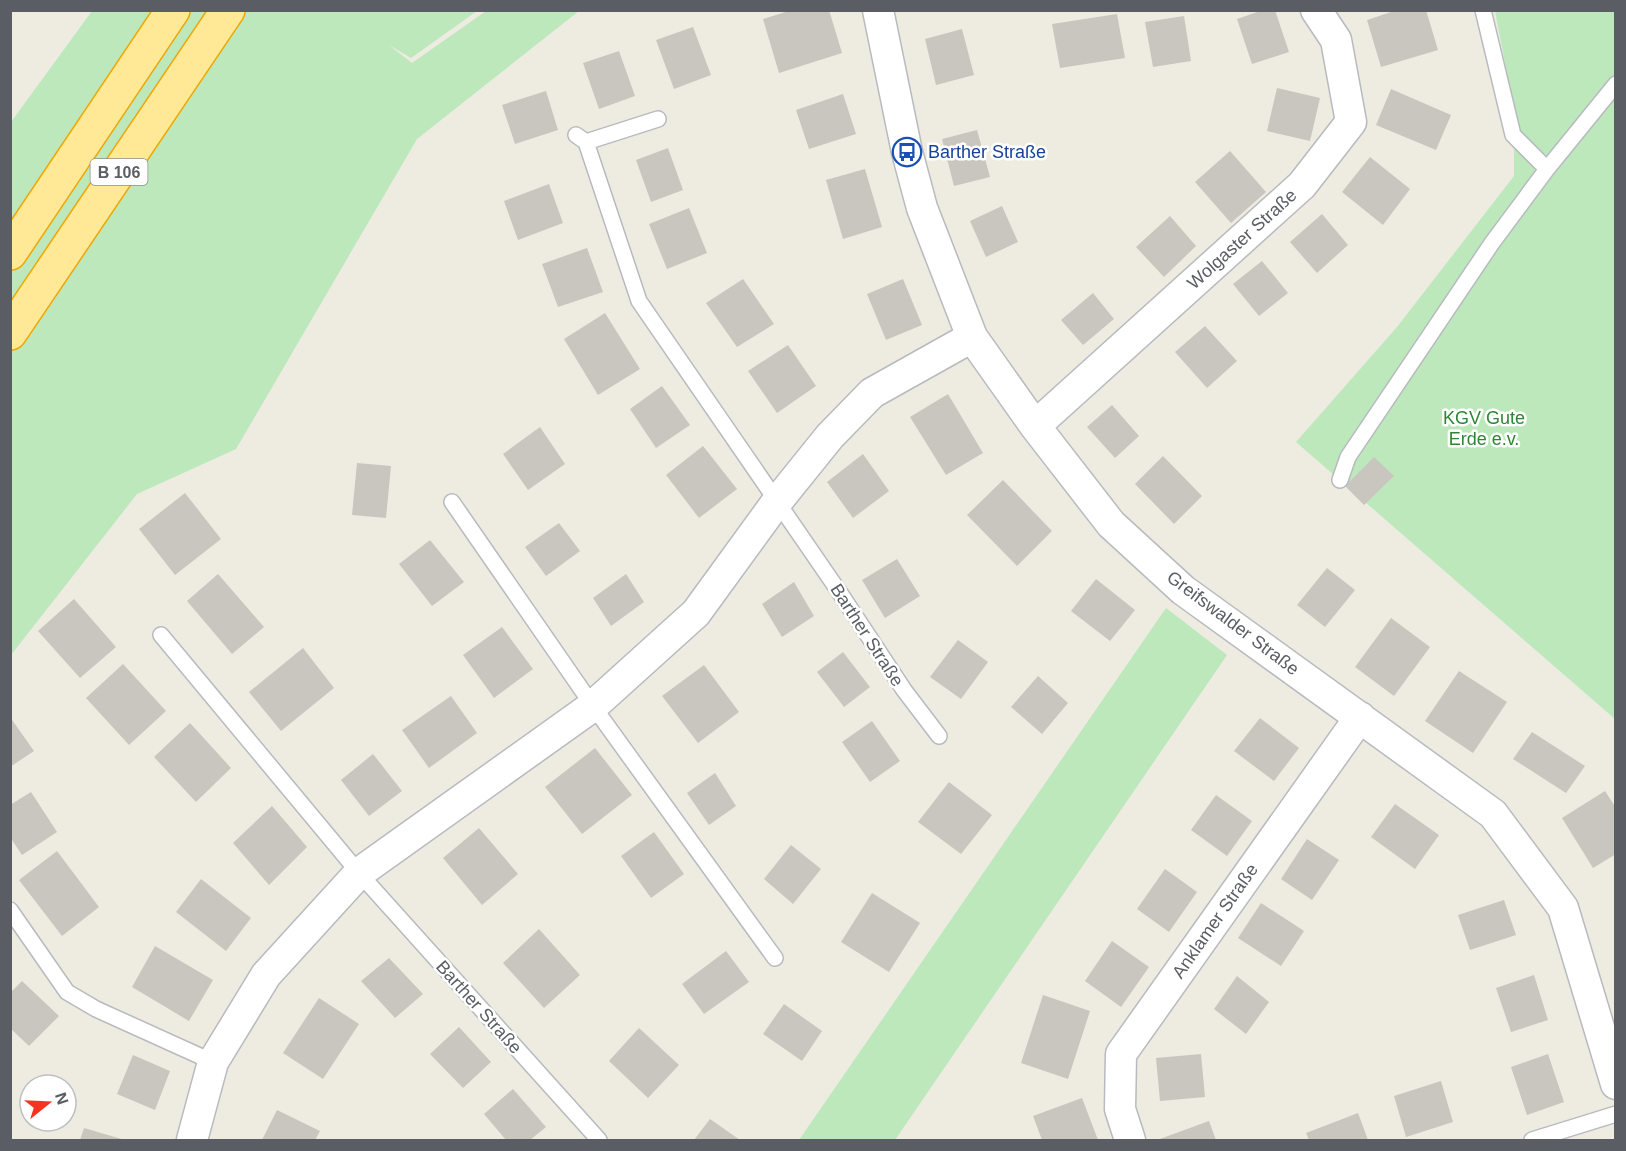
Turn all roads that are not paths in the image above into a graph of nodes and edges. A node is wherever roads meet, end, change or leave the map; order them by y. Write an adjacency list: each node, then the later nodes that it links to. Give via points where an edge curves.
1 (173, 10): 9 (highway, B 106)
2 (228, 10): 10 (highway, B 106)
3 (878, 10): 11 (street, Greifswalder Straße, via 922,208)
4 (1316, 10): 12 (street, Wolgaster Straße, via 1336,40 1351,122 1302,185)
5 (1483, 10): 8 (lane, via 1513,135)
6 (1616, 84): 8 (lane)
7 (658, 118): 15 (lane, Barther Straße, via 581,139 639,301)
8 (1547, 169): 13 (lane, via 1492,243 1348,457)
9 (10, 253)
10 (10, 333)
11 (972, 337): 12 (street, Greifswalder Straße); 15 (street, via 872,393 830,436)
12 (1035, 426): 18 (street, Greifswalder Straße, via 1111,524 1183,590)
13 (1340, 480)
14 (452, 502): 17 (lane)
15 (776, 503): 17 (street, via 696,613); 19 (lane, Barther Straße)
16 (161, 635): 20 (lane, Barther Straße)
17 (593, 706): 20 (street); 22 (lane)
18 (1360, 717): 24 (street, Greifswalder Straße, via 1493,814 1563,908); 28 (street, Anklamer Straße, via 1121,1054 1120,1109)
19 (939, 736)
20 (359, 873): 23 (street, via 266,975); 27 (lane, Barther Straße)
21 (10, 910): 23 (lane, via 67,993)
22 (775, 958)
23 (213, 1062): 26 (street)
24 (1616, 1084)
25 (1616, 1114): 29 (lane)
26 (192, 1140)
27 (599, 1140)
28 (1130, 1140)
29 (1532, 1140)

